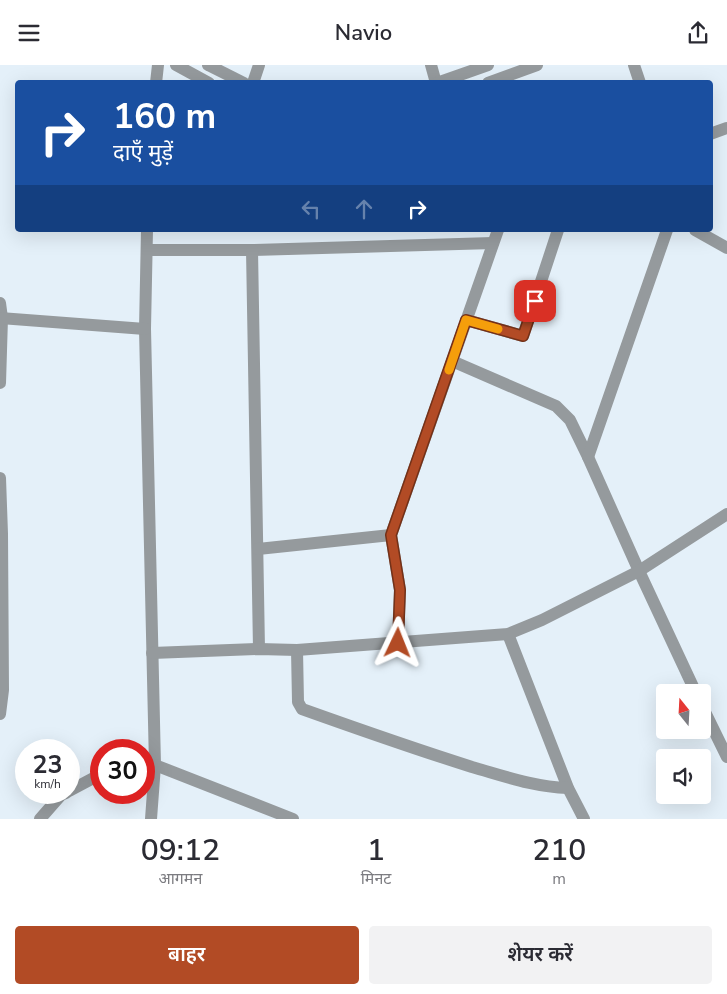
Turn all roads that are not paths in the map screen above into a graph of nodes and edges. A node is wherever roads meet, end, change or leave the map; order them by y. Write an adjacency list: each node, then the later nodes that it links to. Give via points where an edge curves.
1 (158, 65): 11 (street)
2 (176, 65): 12 (street)
3 (208, 65): 13 (street)
4 (259, 65): 14 (street)
5 (431, 65): 15 (street)
6 (488, 65): 10 (street)
7 (537, 65): 9 (street)
8 (634, 65): 18 (street)
9 (515, 69): 17 (street)
10 (471, 77): 16 (street)
11 (156, 80)
12 (204, 80)
13 (238, 80)
14 (254, 80)
15 (436, 80)
16 (454, 80)
17 (494, 80)
18 (639, 80)
19 (727, 128): 20 (street)
20 (713, 133)
21 (147, 232): 28 (street)
22 (497, 232): 26 (street)
23 (557, 232): 32 (street, via 523,336)
24 (666, 232): 36 (street)
25 (699, 232): 27 (street)
26 (493, 243): 29 (street); 32 (street)
27 (727, 248)
28 (147, 250): 29 (street); 33 (street)
29 (252, 250): 41 (street)
30 (0, 303): 31 (street)
31 (1, 318): 33 (street); 35 (street)
32 (466, 320): 34 (street)
33 (144, 329): 47 (street)
34 (452, 361): 36 (street, via 556,406 570,421); 40 (street)
35 (0, 383)
36 (588, 457): 42 (street)
37 (0, 478): 39 (street)
38 (727, 514): 42 (street)
39 (1, 534): 49 (street, via 3,690)
40 (391, 535): 41 (street); 44 (street, via 400,590)
41 (258, 549): 45 (street)
42 (639, 571): 43 (street); 48 (street)
43 (508, 635): 44 (street); 54 (street)
44 (398, 643): 46 (street)
45 (259, 649): 46 (street); 47 (street)
46 (297, 650): 54 (street, via 298,702 302,709 446,759 527,783)
47 (152, 653): 51 (street)
48 (692, 684)
49 (0, 714)
50 (711, 724): 52 (street)
51 (151, 739)
52 (727, 757)
53 (155, 762): 59 (street)
54 (568, 788): 60 (street)
55 (53, 804): 57 (street)
56 (151, 804): 58 (street)
57 (40, 819)
58 (151, 819)
59 (293, 819)
60 (584, 819)

